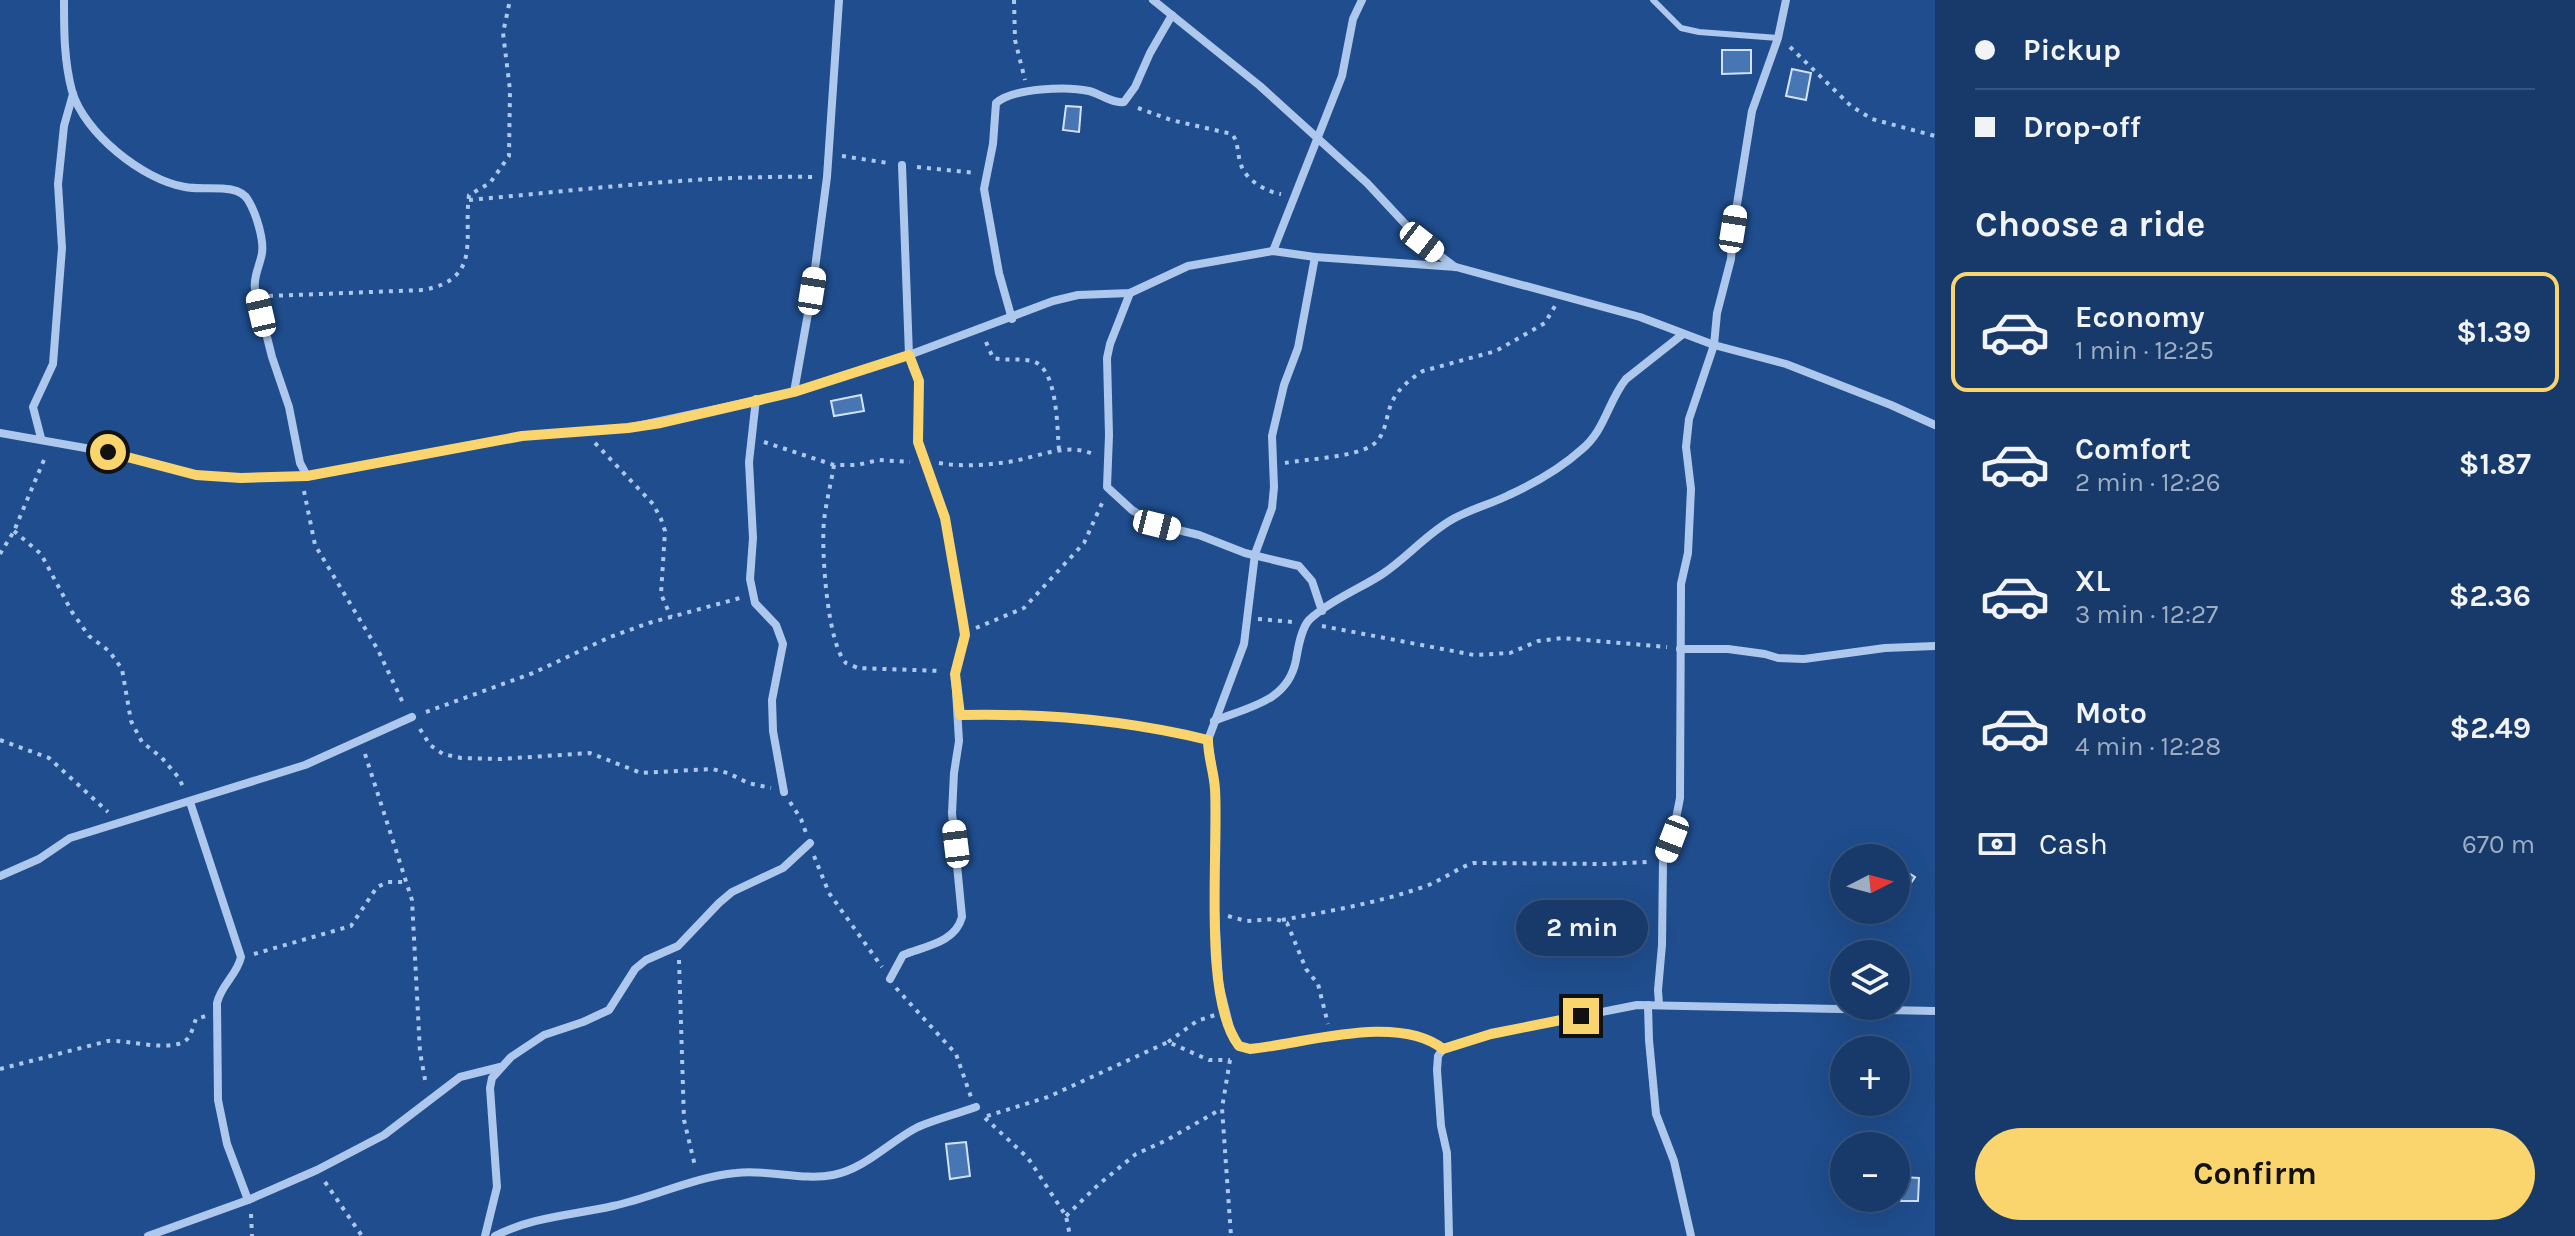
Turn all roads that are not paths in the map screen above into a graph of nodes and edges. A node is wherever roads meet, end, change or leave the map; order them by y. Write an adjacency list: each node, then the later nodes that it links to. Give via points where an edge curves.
1 (64, 0): 9 (street, via 63,35)
2 (839, 0): 20 (street, via 827,177)
3 (1153, 0): 7 (street)
4 (1362, 0): 10 (street, via 1342,76)
5 (1653, 0): 8 (lane, via 1681,28)
6 (1786, 0): 8 (street)
7 (1172, 15): 10 (street); 16 (street, via 1124,102 1080,90 1021,92 996,103 984,189)
8 (1778, 38): 18 (street, via 1752,111)
9 (73, 94): 24 (street, via 58,184 62,248 53,364 33,407); 25 (street, via 96,132 137,168 182,187 229,189 247,197 262,246 254,281 257,297)
10 (1318, 138): 12 (street); 14 (street, via 1422,242)
11 (902, 165): 19 (street)
12 (1273, 251): 13 (street); 15 (street, via 1188,266)
13 (1315, 257): 14 (street); 26 (street, via 1298,348 1272,436 1272,508)
14 (1456, 267): 17 (street, via 1640,317)
15 (1130, 293): 16 (street, via 1078,295); 26 (street, via 1107,358 1107,487 1157,525)
16 (1012, 319): 19 (street)
17 (1683, 334): 18 (street); 27 (street, via 1626,379 1604,423 1575,456 1431,533 1383,573)
18 (1714, 345): 22 (street, via 1786,364); 29 (street, via 1689,419 1691,489)
19 (909, 355): 20 (street); 30 (street, via 919,381 922,461 945,518 965,635 955,674)
20 (794, 392): 21 (street)
21 (756, 399): 25 (street, via 661,423 522,436); 34 (street, via 750,438 752,594 776,625 783,644 772,700)
22 (1935, 425)
23 (0, 433): 24 (street)
24 (41, 438): 25 (street, via 196,475)
25 (303, 476)
26 (1255, 554): 27 (street, via 1304,570); 32 (street, via 1237,665)
27 (1322, 611): 32 (street, via 1306,623 1287,685 1267,700)
28 (1935, 646): 29 (street, via 1804,659)
29 (1680, 649): 40 (street, via 1680,798 1663,861)
30 (960, 715): 33 (street, via 1078,717); 38 (street, via 952,813 960,927 951,936 903,955)
31 (412, 717): 35 (street, via 305,765)
32 (1214, 721): 33 (street)
33 (1208, 740): 42 (street, via 1215,786 1219,984 1239,1046 1402,1032)
34 (784, 792)
35 (190, 802): 37 (street, via 70,838); 45 (street, via 241,957 220,992 218,1100 227,1144)
36 (810, 843): 43 (street, via 783,868 732,892 678,946 635,969 609,1010 544,1035)
37 (0, 876)
38 (890, 979)
39 (1648, 1005): 40 (street); 42 (street, via 1491,1034); 50 (street, via 1656,1114 1674,1161)
40 (1659, 1005): 41 (street)
41 (1935, 1011)
42 (1443, 1049): 49 (street, via 1437,1070)
43 (500, 1067): 45 (street, via 460,1077 384,1135); 47 (street, via 490,1088 497,1187)
44 (976, 1107): 48 (street, via 919,1127 834,1174 737,1173 697,1180)
45 (248, 1200): 46 (street)
46 (148, 1236)
47 (485, 1236)
48 (495, 1236)
49 (1449, 1236)
50 (1691, 1236)

